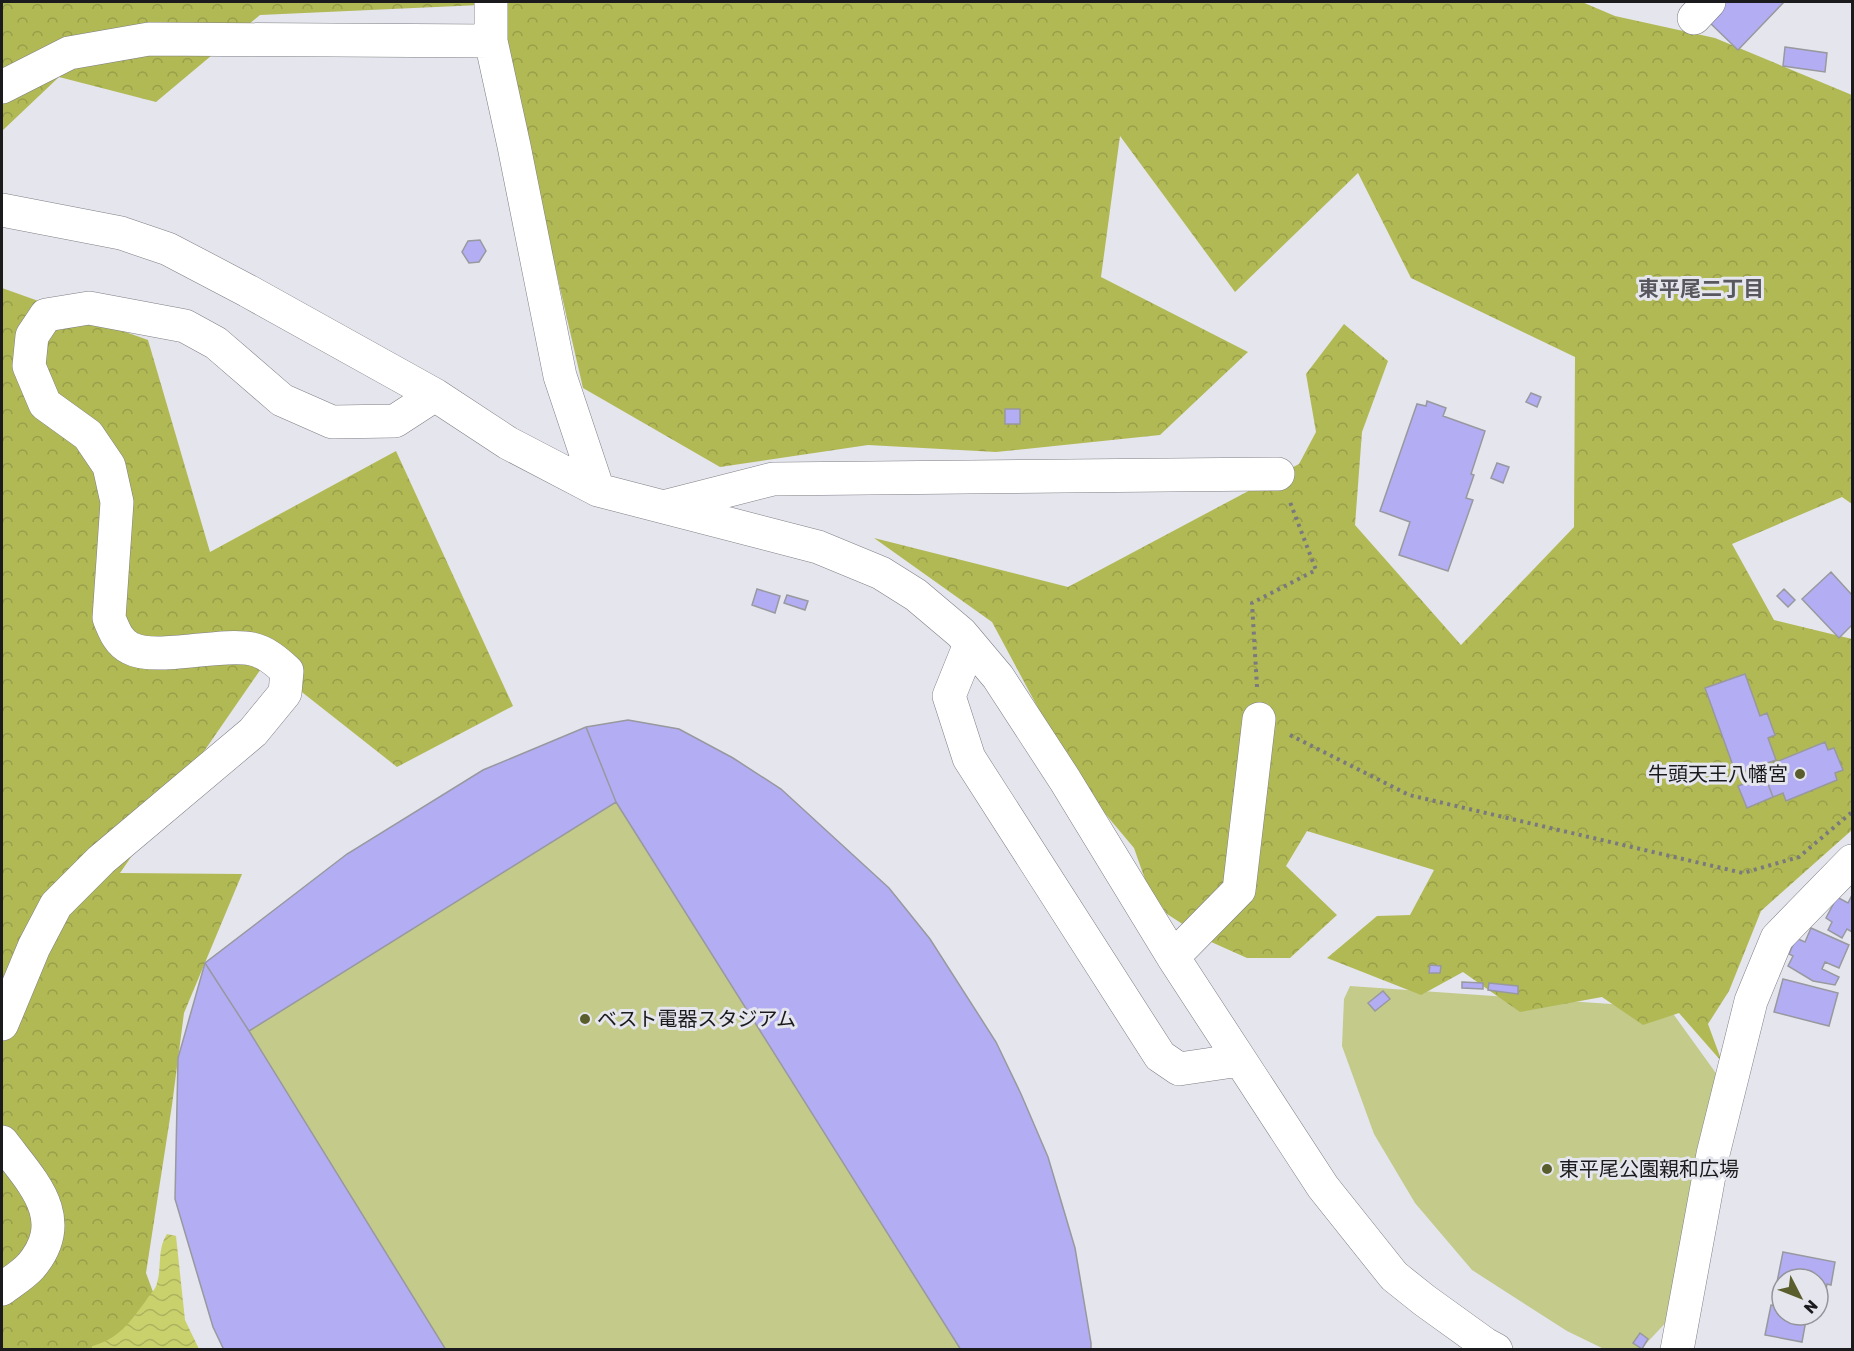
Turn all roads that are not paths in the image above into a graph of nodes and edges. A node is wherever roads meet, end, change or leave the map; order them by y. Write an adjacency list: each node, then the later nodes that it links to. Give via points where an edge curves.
1 (491, 2): 2 (street)
2 (491, 41): 3 (street, via 149,39 69,53); 7 (street, via 560,376)
3 (2, 87)
4 (2, 210): 5 (street, via 121,233 168,249)
5 (435, 395): 7 (street, via 508,443); 13 (street, via 395,421 332,422 282,400 216,343 186,326 89,308 46,315 32,336 29,366 45,404 88,435 109,466 117,502 109,618 116,635 131,649 154,653 236,647 254,650 287,671 285,693 254,732 101,860 57,905 34,947)
6 (1278, 474): 8 (street, via 773,479)
7 (598, 489): 8 (street)
8 (665, 507): 9 (street, via 818,547 881,573 916,595)
9 (970, 644): 12 (street, via 998,677 1059,771); 14 (street, via 949,696 969,758 1160,1056 1179,1069)
10 (1259, 719): 12 (street, via 1239,890)
11 (1852, 861): 18 (street, via 1777,938 1751,1001 1713,1154)
12 (1173, 957): 14 (street)
13 (2, 1024)
14 (1240, 1060): 17 (street, via 1323,1187 1394,1276)
15 (2, 1142): 16 (street, via 38,1190 49,1214 45,1245 30,1268)
16 (2, 1289)
17 (1496, 1350)
18 (1677, 1350)

